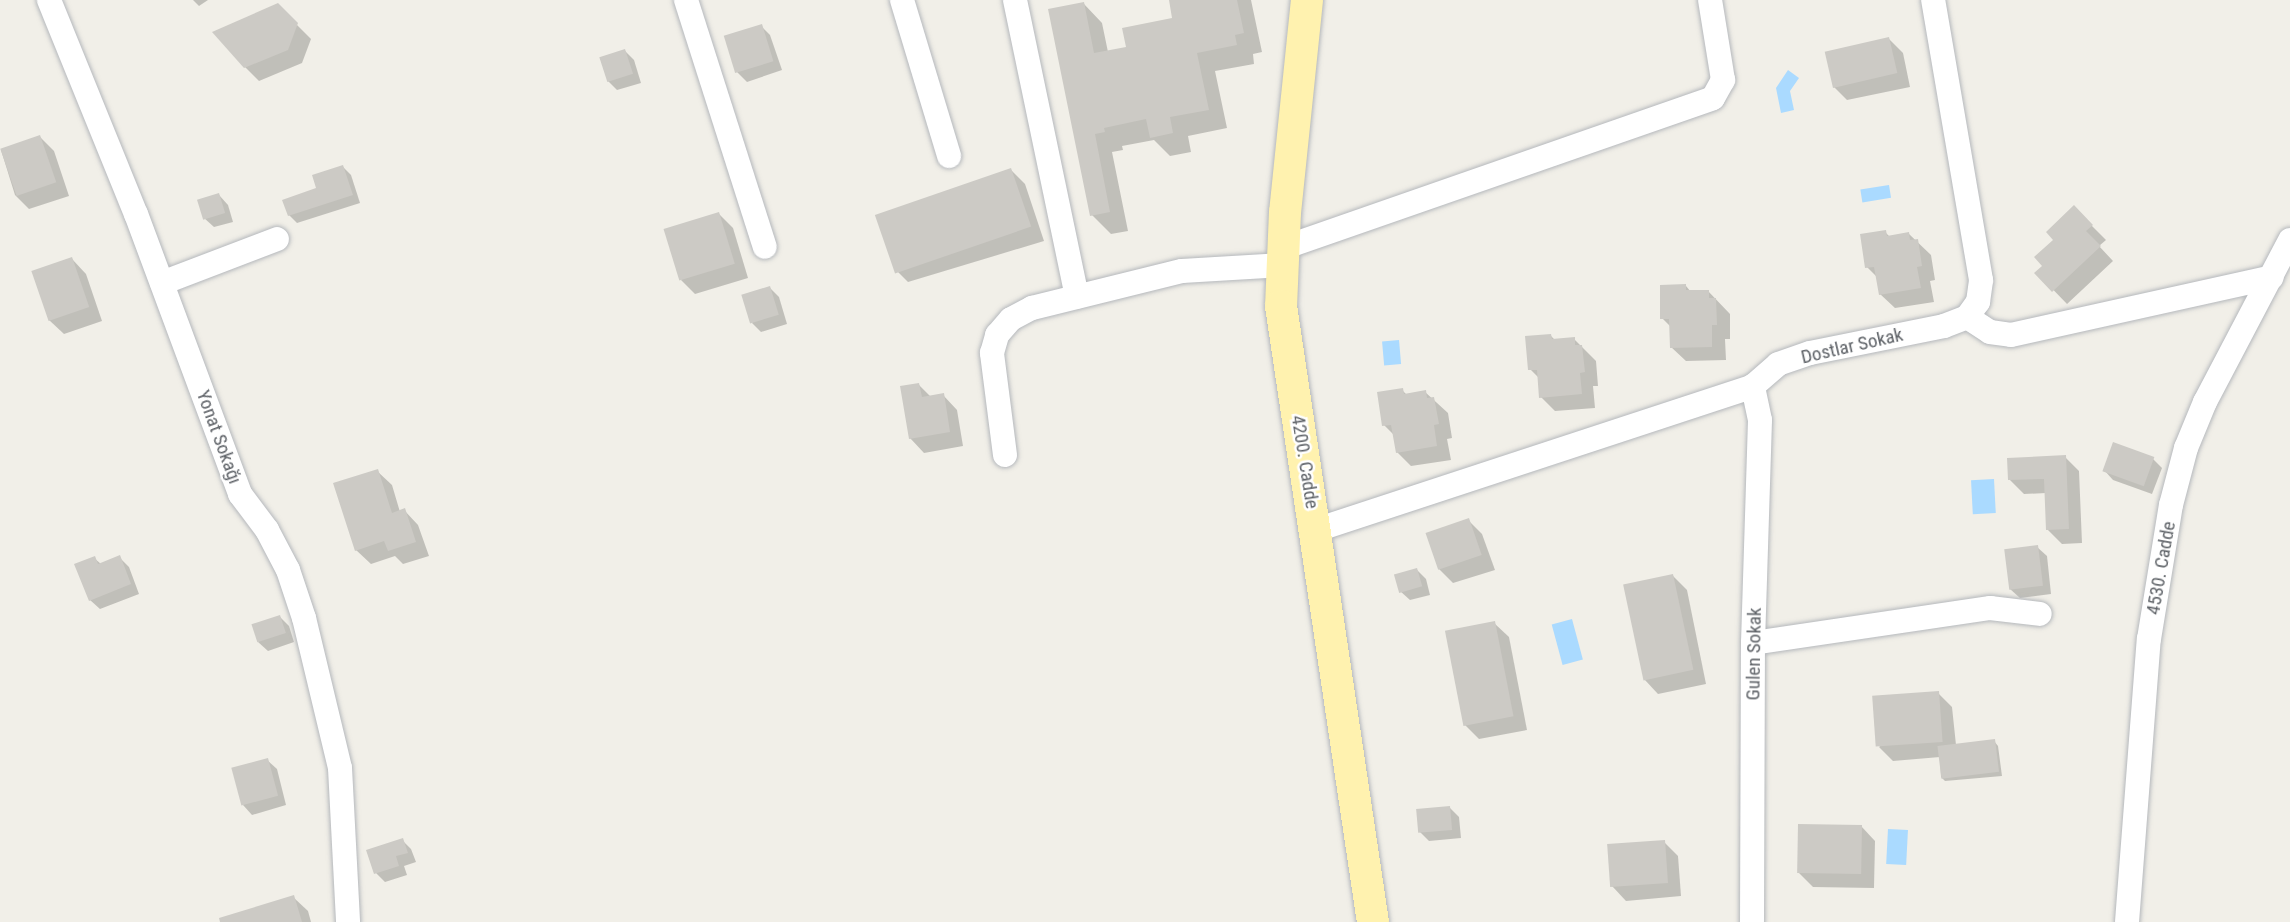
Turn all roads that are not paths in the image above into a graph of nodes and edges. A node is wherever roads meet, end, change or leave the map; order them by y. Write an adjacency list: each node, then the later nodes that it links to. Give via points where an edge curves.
1 (49, 0): 14 (street, Yonat Sokağı)
2 (686, 0): 11 (street)
3 (902, 0): 8 (street)
4 (1015, 0): 15 (street)
5 (1307, 0): 12 (main road, 4200. Cadde)
6 (1710, 0): 12 (street, via 1723,80 1713,98)
7 (1933, 0): 16 (street, via 1981,280 1978,302)
8 (948, 156)
9 (278, 239): 14 (street)
10 (2290, 240): 13 (street, 4530. Cadde)
11 (765, 247)
12 (1283, 256): 15 (street, via 1182,271); 19 (main road, 4200. Cadde, via 1281,306)
13 (2272, 277): 16 (street, via 2011,335 1990,332); 25 (street, 4530. Cadde, via 2205,401 2171,505 2149,639)
14 (162, 283): 22 (street, Yonat Sokağı, via 240,494 267,530 288,570 304,618 340,768)
15 (1077, 297): 18 (street, via 1021,312 997,335 992,353)
16 (1967, 317): 17 (street, Dostlar Sokak, via 1944,326 1810,353 1778,364)
17 (1753, 386): 19 (street, Dostlar Sokak); 21 (street, Gulen Sokak, via 1760,420)
18 (1005, 455)
19 (1316, 530): 23 (main road, 4200. Cadde)
20 (2040, 614): 21 (street, via 1990,608)
21 (1753, 643): 24 (street, Gulen Sokak)
22 (348, 922)
23 (1373, 922)
24 (1752, 922)
25 (2127, 922)

